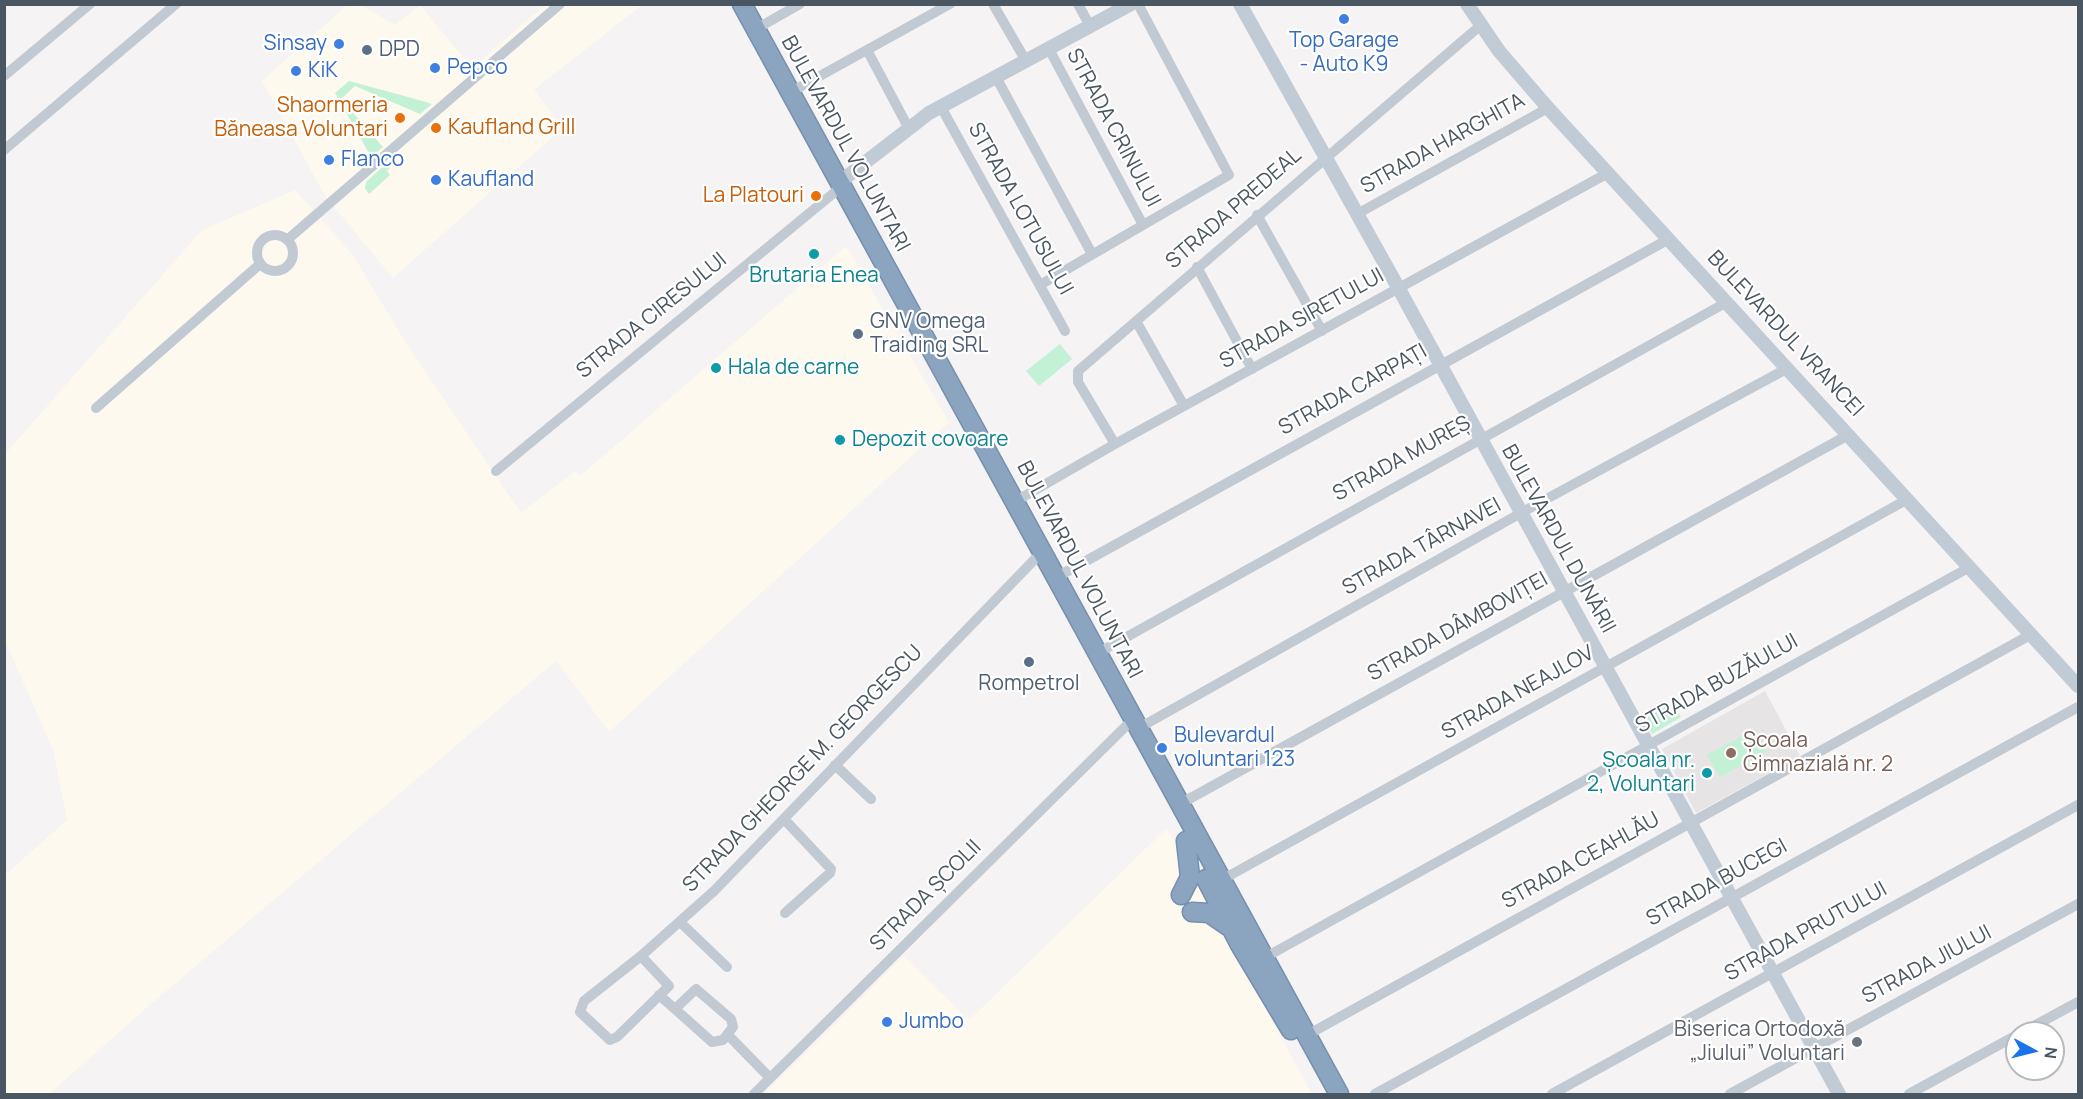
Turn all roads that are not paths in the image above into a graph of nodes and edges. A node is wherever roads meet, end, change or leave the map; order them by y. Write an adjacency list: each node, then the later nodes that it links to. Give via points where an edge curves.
1 (90, 4): 20 (street)
2 (176, 4): 26 (street)
3 (560, 4): 34 (street)
4 (732, 4): 29 (highway, BULEVARDUL VOLUNTARI)
5 (742, 4): 16 (highway, BULEVARDUL VOLUNTARI)
6 (800, 4): 16 (street)
7 (950, 4): 18 (street)
8 (993, 4): 19 (street)
9 (1078, 4): 15 (street)
10 (1131, 4): 15 (street)
11 (1138, 4): 32 (street, via 1229,175)
12 (1240, 4): 27 (street, BULEVARDUL DUNĂRII)
13 (1468, 5): 14 (street, BULEVARDUL VRANCEI)
14 (1481, 25): 24 (street, BULEVARDUL VRANCEI); 27 (street, STRADA PREDEAL)
15 (1090, 26): 17 (street)
16 (756, 29): 22 (highway, BULEVARDUL VOLUNTARI)
17 (1048, 49): 19 (street); 32 (street, STRADA CRINULUI)
18 (867, 50): 22 (street); 25 (street)
19 (1026, 61): 21 (street)
20 (4, 76)
21 (996, 77): 23 (street); 35 (street)
22 (791, 92): 29 (highway, BULEVARDUL VOLUNTARI)
23 (941, 107): 25 (street); 38 (street, STRADA LOTUSULUI)
24 (1548, 108): 28 (street, BULEVARDUL VRANCEI); 30 (street, STRADA HARGHITA)
25 (908, 127): 29 (street)
26 (4, 150)
27 (1324, 157): 30 (street, BULEVARDUL DUNĂRII); 31 (street, STRADA PREDEAL)
28 (1608, 173): 33 (street, BULEVARDUL VRANCEI); 39 (street, STRADA SIRETULUI)
29 (837, 187): 52 (street, STRADA CIRESULUI); 54 (highway, BULEVARDUL VOLUNTARI); 56 (highway, BULEVARDUL VOLUNTARI, via 937,385)
30 (1357, 214): 39 (street, BULEVARDUL DUNĂRII)
31 (1257, 215): 37 (street, STRADA PREDEAL); 43 (street)
32 (1143, 225): 35 (street)
33 (1669, 239): 40 (street, BULEVARDUL VRANCEI); 44 (street, STRADA CARPAȚI)
34 (287, 240): 36 (street, via 278,235 263,239 256,254); 36 (street, via 292,250 287,266 273,271)
35 (1092, 254): 38 (street)
36 (260, 264): 48 (street)
37 (1197, 267): 41 (street, STRADA PREDEAL); 46 (street)
38 (1040, 285): 42 (street, STRADA LOTUSULUI)
39 (1399, 289): 43 (street, STRADA SIRETULUI); 44 (street, BULEVARDUL DUNĂRII)
40 (1727, 302): 45 (street, BULEVARDUL VRANCEI); 50 (street, STRADA MUREȘ)
41 (1136, 321): 47 (street); 51 (street, STRADA PREDEAL, via 1076,376)
42 (1065, 331)
43 (1322, 331): 46 (street, STRADA SIRETULUI)
44 (1439, 365): 50 (street, BULEVARDUL DUNĂRII); 58 (street, STRADA CARPAȚI)
45 (1788, 368): 49 (street, BULEVARDUL VRANCEI); 55 (street, STRADA TÂRNAVEI)
46 (1252, 369): 47 (street, STRADA SIRETULUI)
47 (1184, 406): 51 (street, STRADA SIRETULUI)
48 (96, 408)
49 (1850, 434): 53 (street, BULEVARDUL VRANCEI); 59 (street, STRADA DÂMBOVIȚEI)
50 (1479, 438): 55 (street, BULEVARDUL DUNĂRII); 61 (street, STRADA MUREȘ)
51 (1114, 444): 54 (street, STRADA SIRETULUI)
52 (496, 471)
53 (1908, 499): 57 (street, BULEVARDUL VRANCEI); 62 (street, STRADA NEAJLOV)
54 (1016, 501): 58 (highway, BULEVARDUL VOLUNTARI)
55 (1520, 514): 59 (street, BULEVARDUL DUNĂRII); 65 (street, STRADA TÂRNAVEI)
56 (1035, 559): 65 (highway, BULEVARDUL VOLUNTARI); 67 (street, STRADA GHEORGE M. GEORGESCU)
57 (1970, 567): 60 (street, BULEVARDUL VRANCEI); 66 (street, STRADA BUZĂULUI)
58 (1057, 577): 61 (highway, BULEVARDUL VOLUNTARI)
59 (1562, 592): 62 (street, BULEVARDUL DUNĂRII); 69 (street, STRADA DÂMBOVIȚEI)
60 (2030, 635): 63 (street, BULEVARDUL VRANCEI); 72 (street, STRADA CEAHLĂU)
61 (1098, 653): 65 (highway, BULEVARDUL VOLUNTARI)
62 (1604, 667): 66 (street, BULEVARDUL DUNĂRII); 74 (street, STRADA NEAJLOV)
63 (2079, 686)
64 (2079, 707): 76 (street, STRADA BUCEGI)
65 (1133, 727): 69 (highway, BULEVARDUL VOLUNTARI); 73 (highway, BULEVARDUL VOLUNTARI); 94 (street, STRADA ȘCOLII)
66 (1647, 745): 72 (street, BULEVARDUL DUNĂRII); 83 (street, STRADA BUZĂULUI)
67 (835, 765): 68 (street); 71 (street, STRADA GHEORGE M. GEORGESCU)
68 (871, 799)
69 (1180, 804): 74 (highway, BULEVARDUL VOLUNTARI)
70 (2079, 805): 85 (street, STRADA PRUTULUI)
71 (784, 819): 79 (street, via 831,868); 80 (street, STRADA GHEORGE M. GEORGESCU)
72 (1690, 824): 76 (street, BULEVARDUL DUNĂRII); 90 (street, STRADA CEAHLĂU)
73 (1186, 841): 74 (highway, BULEVARDUL VOLUNTARI); 75 (highway, via 1190,877)
74 (1215, 884): 81 (highway, BULEVARDUL VOLUNTARI); 83 (highway, BULEVARDUL VOLUNTARI)
75 (1180, 895)
76 (1731, 897): 85 (street, BULEVARDUL DUNĂRII); 98 (street, STRADA BUCEGI)
77 (2079, 904): 93 (street, STRADA JIULUI)
78 (1192, 912): 81 (highway, via 1209,913)
79 (785, 913)
80 (680, 922): 82 (street, STRADA GHEORGE M. GEORGESCU); 84 (street)
81 (1230, 927): 96 (highway, BULEVARDUL VOLUNTARI)
82 (641, 956): 86 (street, via 669,986); 86 (street, STRADA GHEORGE M. GEORGESCU, via 590,996 580,1012 612,1040)
83 (1264, 958): 90 (highway, BULEVARDUL VOLUNTARI)
84 (727, 967)
85 (1772, 972): 93 (street, BULEVARDUL DUNĂRII); 99 (street, STRADA PRUTULUI)
86 (659, 995): 88 (street)
87 (2079, 1002): 89 (street)
88 (675, 1009): 88 (street, via 712,1042 723,1040 733,1027 731,1019 696,989)
89 (2043, 1021)
90 (1307, 1035): 97 (highway, BULEVARDUL VOLUNTARI)
91 (730, 1037): 94 (street)
92 (2005, 1042): 102 (street)
93 (1814, 1048): 100 (street, STRADA JIULUI); 101 (street, BULEVARDUL DUNĂRII)
94 (770, 1078): 95 (street, STRADA ȘCOLII)
95 (754, 1095)
96 (1327, 1095)
97 (1339, 1095)
98 (1375, 1095)
99 (1552, 1095)
100 (1731, 1095)
101 (1839, 1095)
102 (1909, 1095)

